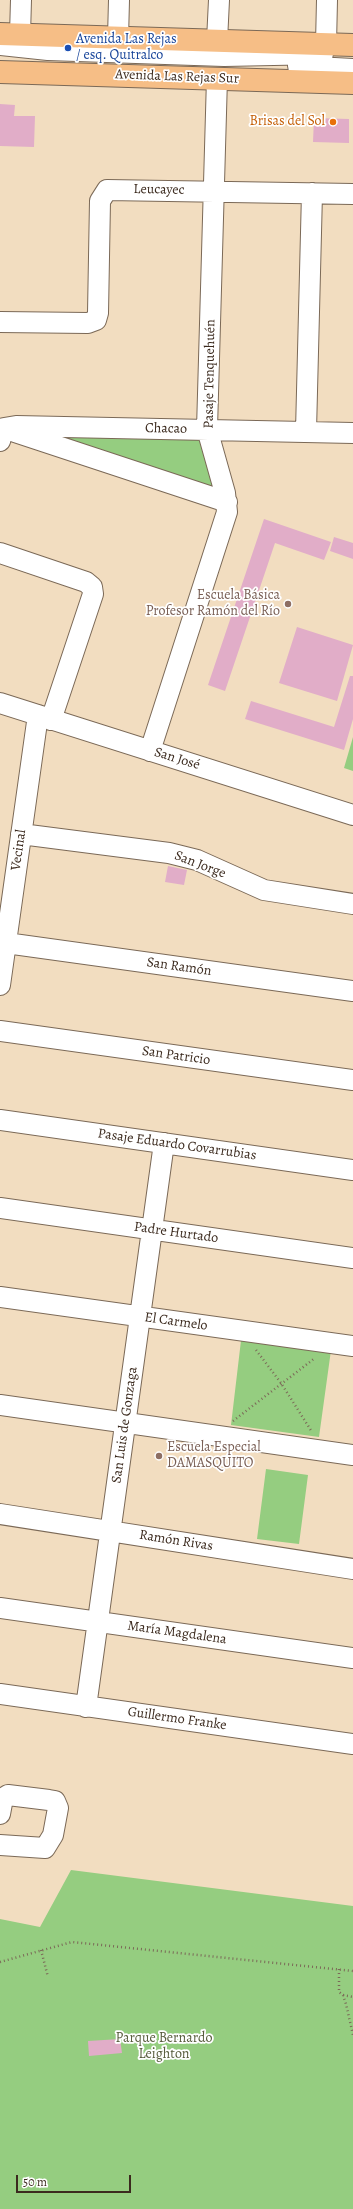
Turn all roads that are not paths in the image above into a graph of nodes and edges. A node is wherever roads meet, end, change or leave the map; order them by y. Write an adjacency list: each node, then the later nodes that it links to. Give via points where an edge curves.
1 (21, 0): 5 (street)
2 (119, 0): 6 (street)
3 (219, 0): 7 (street)
4 (327, 0): 8 (street)
5 (10, 34): 6 (main road)
6 (118, 38): 7 (main road)
7 (217, 41): 8 (main road)
8 (326, 44): 10 (main road)
9 (0, 45): 11 (street, via 48,50 224,56)
10 (353, 45)
11 (353, 55)
12 (0, 58): 13 (street)
13 (353, 69)
14 (0, 72): 15 (main road, Avenida Las Rejas Sur)
15 (217, 78): 16 (main road, Avenida Las Rejas Sur); 17 (street, Pasaje Tenquehuén)
16 (353, 83)
17 (214, 191): 18 (street, Leucayec); 20 (street, Leucayec, via 112,188 104,192 100,201 97,317 92,323); 21 (street, Pasaje Tenquehuén)
18 (312, 193): 19 (street, Leucayec); 22 (street)
19 (353, 194)
20 (0, 322)
21 (207, 429): 22 (street, Chacao); 23 (street, Chacao, via 16,426); 25 (street, Pasaje Tenquehuén)
22 (306, 431): 24 (street, Chacao)
23 (1, 432): 25 (street)
24 (353, 433)
25 (227, 502): 29 (street, Pasaje Tenquehuén, via 225,520)
26 (0, 553): 28 (street, Vecinal, via 86,582 92,587 93,594)
27 (0, 703): 28 (street, San José)
28 (44, 718): 29 (street, San José); 31 (street, Vecinal)
29 (150, 751): 30 (street, San José)
30 (353, 815)
31 (21, 834): 32 (street, San Jorge, via 169,853 197,860 264,890); 33 (street, Vecinal)
32 (353, 904)
33 (6, 943): 34 (street, Vecinal); 35 (street, San Ramón)
34 (0, 985)
35 (353, 992)
36 (0, 1031): 37 (street, San Patricio)
37 (353, 1080)
38 (0, 1120): 39 (street, Pasaje Eduardo Covarrubias)
39 (164, 1143): 40 (street, Pasaje Eduardo Covarrubias); 42 (street, San Luis de Gonzaga)
40 (353, 1170)
41 (0, 1208): 42 (street, Padre Hurtado)
42 (152, 1230): 43 (street, Padre Hurtado); 45 (street, San Luis de Gonzaga)
43 (353, 1258)
44 (0, 1297): 45 (street, El Carmelo)
45 (140, 1317): 46 (street, El Carmelo); 48 (street, San Luis de Gonzaga)
46 (344, 1345)
47 (0, 1405): 48 (street)
48 (125, 1423): 49 (street); 51 (street, San Luis de Gonzaga)
49 (353, 1455)
50 (0, 1514): 51 (street, Ramón Rivas)
51 (110, 1531): 52 (street, Ramón Rivas); 54 (street, San Luis de Gonzaga)
52 (353, 1569)
53 (0, 1608): 54 (street, María Magdalena)
54 (98, 1622): 55 (street, María Magdalena); 57 (street, San Luis de Gonzaga)
55 (353, 1658)
56 (0, 1694): 57 (street, Guillermo Franke)
57 (86, 1706): 58 (street, Guillermo Franke)
58 (353, 1744)
59 (0, 1814): 60 (street, via 3,1798 8,1795 55,1801 58,1808 53,1835 46,1848)
60 (0, 1845)

